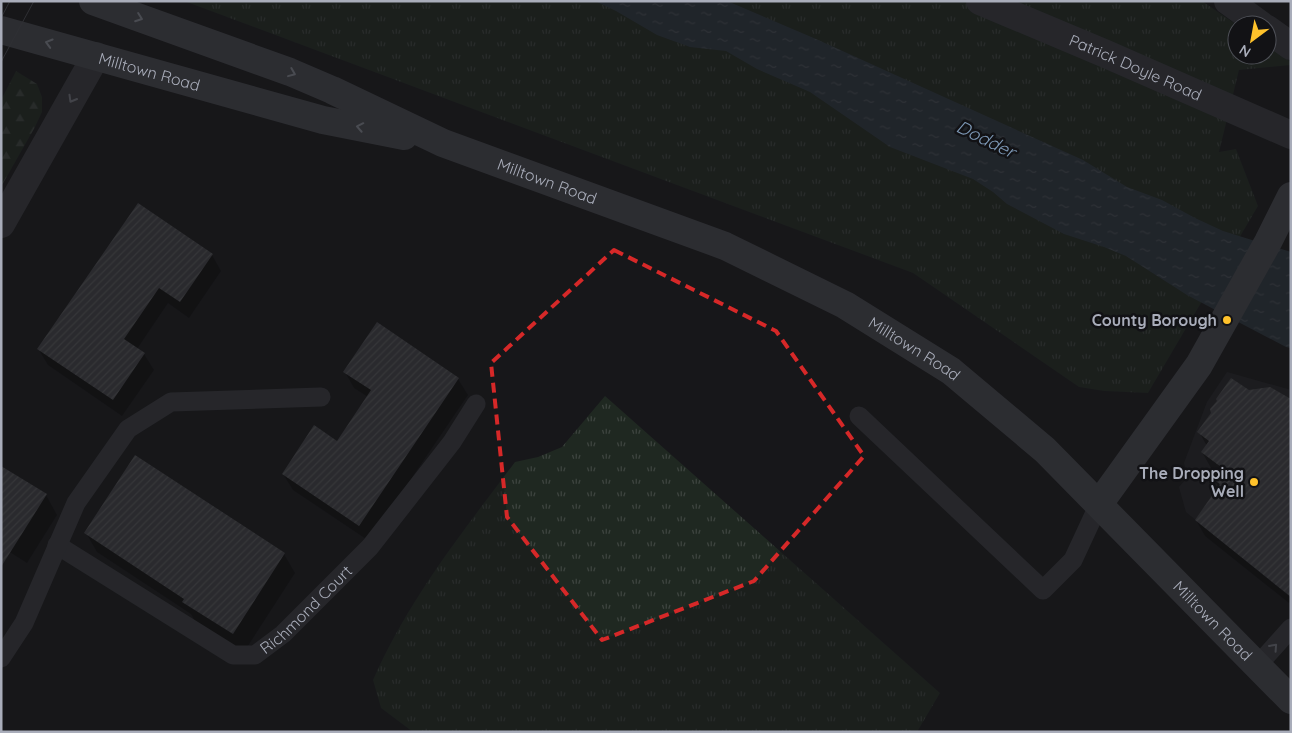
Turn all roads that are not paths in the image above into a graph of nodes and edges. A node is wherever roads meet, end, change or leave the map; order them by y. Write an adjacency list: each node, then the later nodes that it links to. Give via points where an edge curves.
1 (93, 1): 10 (main road, Milltown Road, one-way to 10, via 290,72)
2 (980, 1): 9 (street, Patrick Doyle Road)
3 (1228, 1): 4 (street)
4 (1247, 15)
5 (1, 30): 8 (main road, Milltown Road, one-way to 5)
6 (1277, 36): 7 (street)
7 (1291, 46)
8 (96, 56): 10 (main road, Milltown Road, one-way to 8, via 323,120); 12 (street, one-way to 12)
9 (1291, 135)
10 (443, 143): 16 (main road, Milltown Road, via 725,246 845,305 951,371 1045,450)
11 (1291, 196): 16 (main road, via 1199,365)
12 (1, 224)
13 (321, 397): 17 (lane, via 171,402 128,429 76,503)
14 (476, 404): 17 (lane, Richmond Court, via 452,442 370,547 283,634 256,655 233,654)
15 (859, 416): 16 (lane, via 1043,590 1073,560)
16 (1099, 504): 20 (main road, Milltown Road)
17 (57, 545): 19 (lane, via 24,623)
18 (1291, 628): 20 (lane, one-way to 18)
19 (1, 658)
20 (1257, 666): 21 (main road, Milltown Road)
21 (1291, 700)

